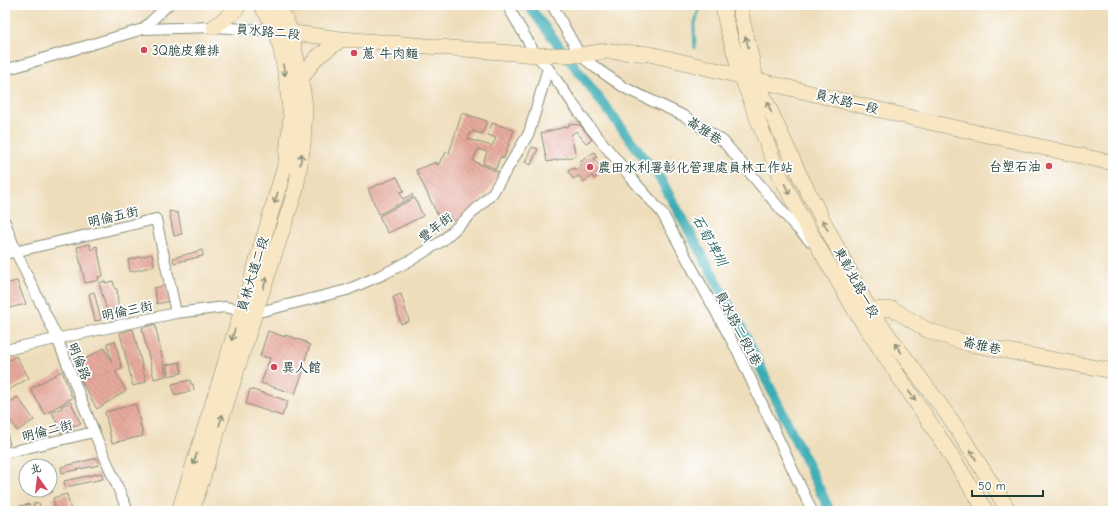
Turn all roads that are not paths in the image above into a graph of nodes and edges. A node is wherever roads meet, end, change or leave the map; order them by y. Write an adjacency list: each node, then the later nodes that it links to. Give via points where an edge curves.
1 (168, 5): 10 (street)
2 (239, 5): 9 (street, via 235,11)
3 (261, 5): 11 (street)
4 (279, 5): 11 (street)
5 (506, 5): 13 (street, 員水路二段1巷)
6 (723, 5): 17 (street, 東彰北路一段)
7 (739, 5): 19 (street, 東彰北路一段, one-way to 7)
8 (553, 6): 14 (street)
9 (214, 26): 10 (street, 員水路二段); 11 (street, 員水路二段)
10 (143, 29): 16 (street, 員水路二段)
11 (284, 32): 12 (street, 員水路二段); 18 (street, 員林大道二段); 26 (street, 員林大道二段, one-way to 26, via 291,117 286,162 248,291)
12 (342, 39): 13 (street, 員水路二段); 18 (street, via 316,58)
13 (536, 55): 14 (street, 員水路二段); 15 (street, 員水路二段1巷)
14 (580, 55): 17 (street, 員水路一段, via 606,51 650,54); 23 (street, 崙雅巷, via 625,88 684,116 723,141 794,225)
15 (548, 68): 26 (street, 豐年街, via 529,133 492,194 442,241 414,259 347,290); 36 (street, 員水路二段1巷, via 588,125 662,213 738,352)
16 (5, 70)
17 (741, 75): 19 (street, 員水路一段); 23 (street, 東彰北路一段, one-way to 23, via 776,165)
18 (301, 79): 26 (street, 員林大道二段, one-way to 18, via 296,189 303,144 305,107)
19 (756, 79): 20 (street, 員水路一段, via 924,121); 25 (street, 東彰北路一段, one-way to 19)
20 (1113, 163)
21 (5, 222): 22 (street, 明倫路)
22 (16, 252): 24 (street, 明倫五街); 27 (street, 明倫五街, via 156,219); 28 (street, 明倫路)
23 (822, 253): 25 (street, 東彰北路一段)
24 (5, 254)
25 (863, 311): 30 (street, 崙雅巷, via 893,309 927,330 970,344); 37 (street, 東彰北路一段, one-way to 37); 38 (street, 東彰北路一段, one-way to 25, via 952,421)
26 (248, 312): 27 (street, 明倫三街, via 224,307); 34 (street, 員林大道二段, one-way to 34); 35 (street, 員林大道二段, one-way to 26)
27 (176, 313): 28 (street, 明倫三街)
28 (57, 338): 29 (street, 明倫三街); 31 (street, 明倫路)
29 (5, 350)
30 (1113, 371)
31 (94, 432): 32 (street, 明倫二街); 33 (street, 明倫路)
32 (5, 453)
33 (128, 511)
34 (179, 511)
35 (192, 511)
36 (812, 511)
37 (986, 511)
38 (1009, 511)

